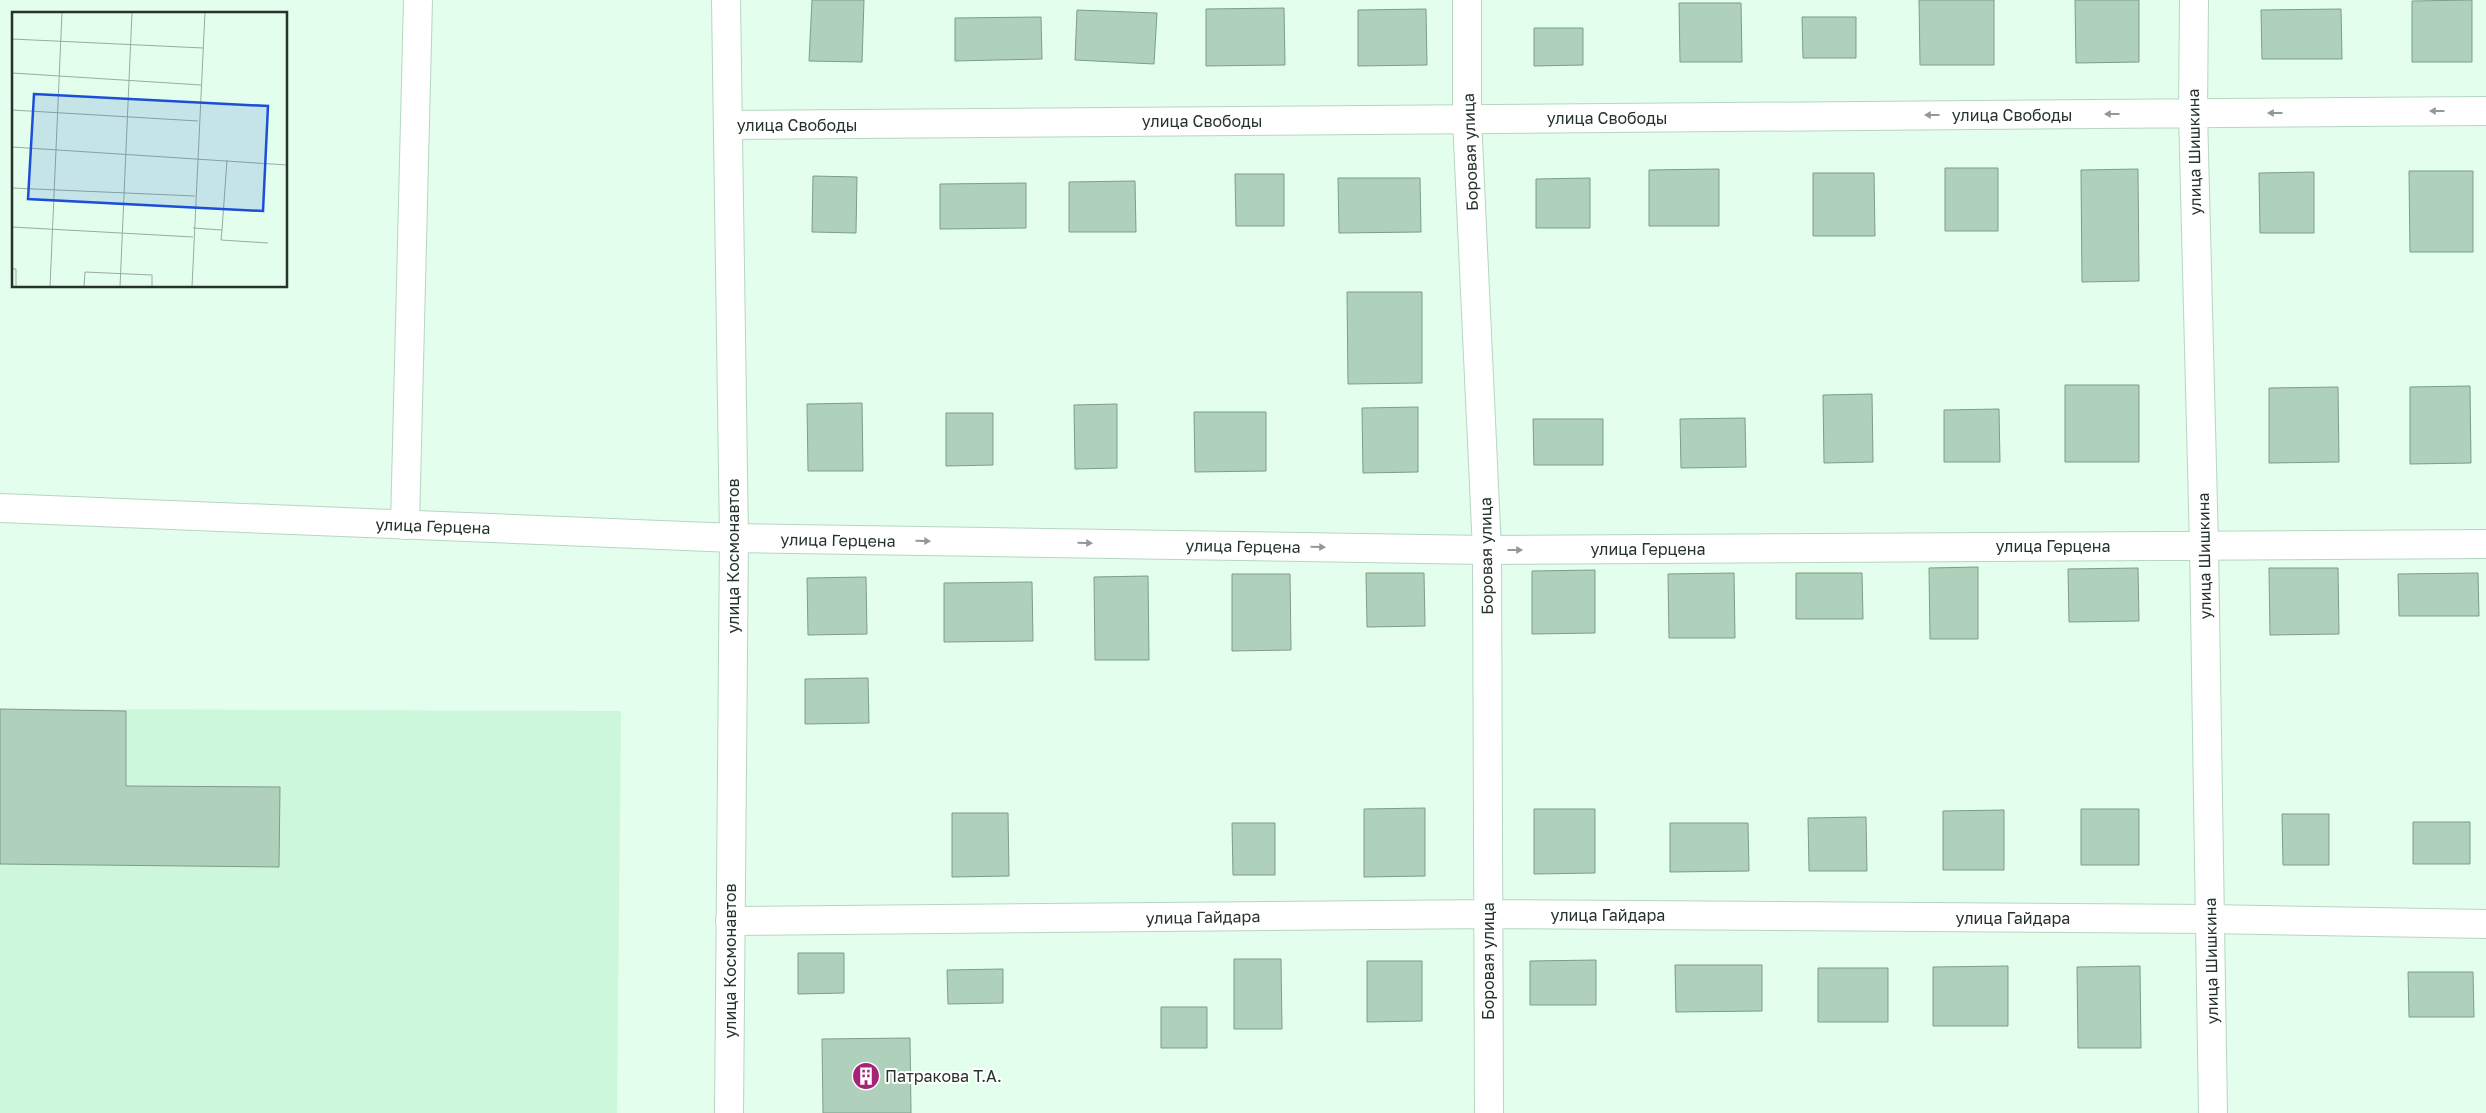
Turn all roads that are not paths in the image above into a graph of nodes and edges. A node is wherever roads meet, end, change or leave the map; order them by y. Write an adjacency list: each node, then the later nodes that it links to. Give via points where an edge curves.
1 (418, 0): 10 (street)
2 (726, 0): 8 (street, улица Космонавтов)
3 (1467, 0): 7 (street, Боровая улица)
4 (2194, 0): 6 (street, улица Шишкина)
5 (2486, 111): 6 (street, улица Свободы, one-way to 6)
6 (2193, 113): 7 (street, улица Свободы, one-way to 7); 13 (street, улица Шишкина)
7 (1467, 119): 8 (street, улица Свободы); 14 (street, Боровая улица)
8 (728, 125): 11 (street, улица Космонавтов)
9 (0, 508): 10 (street, улица Герцена)
10 (405, 525): 11 (street, улица Герцена)
11 (734, 538): 14 (street, улица Герцена, one-way to 14); 17 (street, улица Космонавтов)
12 (2486, 544): 13 (street, улица Герцена)
13 (2204, 545): 14 (street, улица Герцена, one-way to 13); 16 (street, улица Шишкина)
14 (1487, 550): 15 (street, Боровая улица)
15 (1488, 914): 16 (street, улица Гайдара); 17 (street, улица Гайдара); 20 (street, Боровая улица)
16 (2210, 919): 18 (street, улица Гайдара); 21 (street, улица Шишкина)
17 (730, 921): 19 (street, улица Космонавтов)
18 (2486, 924)
19 (729, 1113)
20 (1488, 1113)
21 (2213, 1113)

